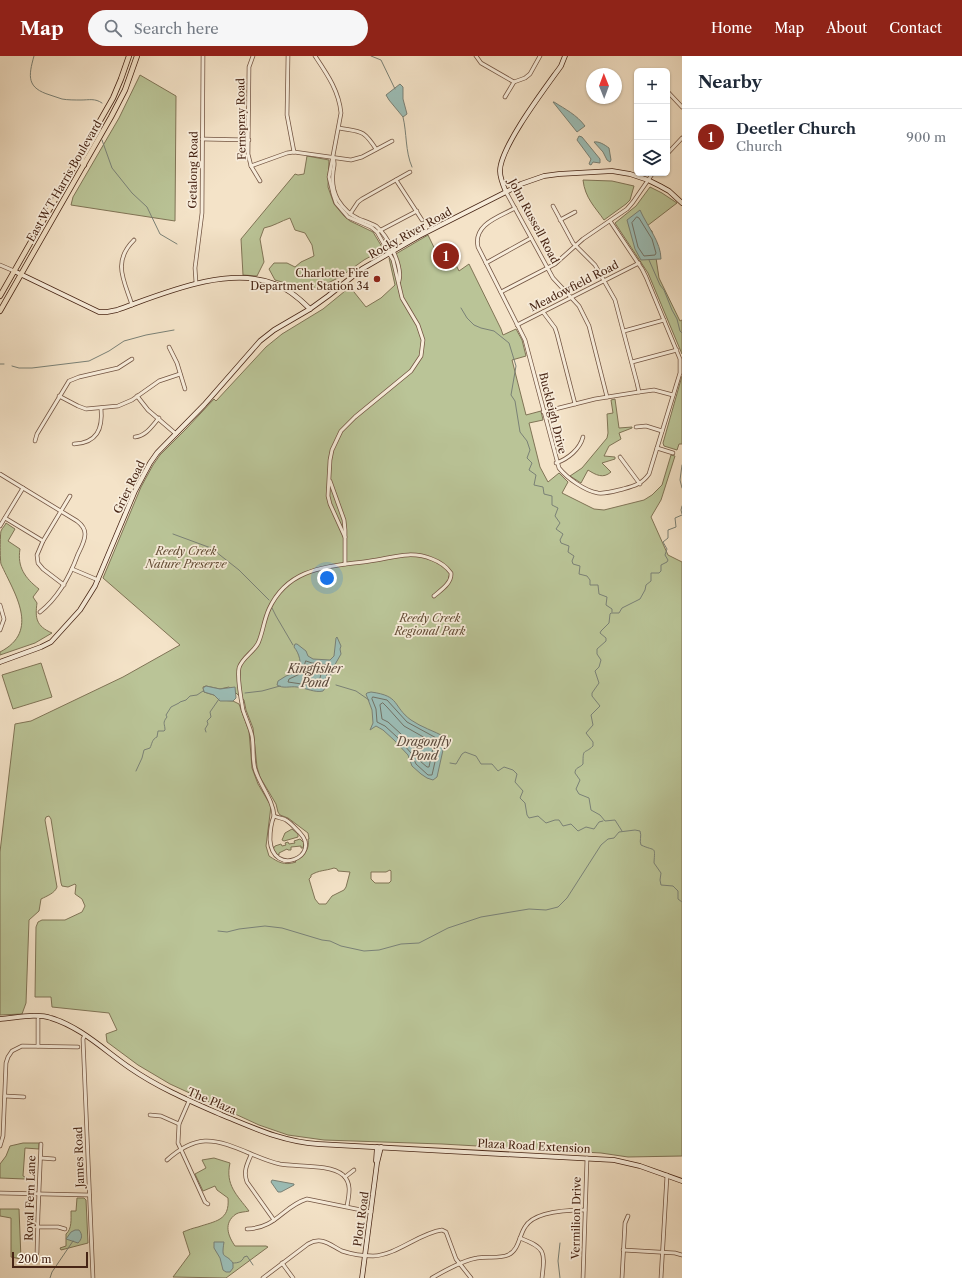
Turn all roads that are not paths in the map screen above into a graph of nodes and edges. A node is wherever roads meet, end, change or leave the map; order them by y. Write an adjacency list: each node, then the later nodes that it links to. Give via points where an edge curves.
1 (129, 56): 14 (main road, East W T Harris Boulevard, via 119,86)
2 (137, 56): 24 (main road, East W T Harris Boulevard, via 122,97)
3 (203, 56): 17 (street, Getalong Road)
4 (253, 56): 18 (street, Fernspray Road, via 249,67)
5 (288, 56): 22 (street, via 287,115)
6 (315, 56): 15 (street, via 332,82 340,102)
7 (476, 56): 10 (street, via 481,63)
8 (540, 56): 10 (street, via 528,76)
9 (565, 56): 31 (street, John Russell Road, via 561,66 521,124 504,156 500,171)
10 (514, 82): 12 (street)
11 (670, 94): 13 (street)
12 (505, 97)
13 (682, 106)
14 (107, 110): 24 (main road, via 82,160); 50 (main road, East W T Harris Boulevard)
15 (339, 128): 20 (street, via 360,131); 23 (street)
16 (682, 138): 21 (street)
17 (202, 139): 18 (street); 53 (street, Getalong Road, via 201,224 194,268)
18 (248, 140): 25 (street, Fernspray Road)
19 (392, 141): 20 (street)
20 (376, 149): 23 (street, via 357,159)
21 (670, 151)
22 (294, 152): 23 (street); 25 (street)
23 (334, 158): 37 (street, via 334,192)
24 (84, 165): 51 (main road, East W T Harris Boulevard)
25 (251, 166): 30 (street, Fernspray Road)
26 (410, 172): 28 (street)
27 (651, 176): 29 (street)
28 (396, 180): 35 (street); 37 (street, via 362,199)
29 (648, 180): 31 (street, Rocky River Road, via 612,171 559,174 538,178); 32 (street, Rocky River Road, via 669,191); 40 (street, via 627,209)
30 (260, 181)
31 (506, 192): 34 (street, John Russell Road); 45 (street, Rocky River Road)
32 (682, 203)
33 (553, 206): 39 (street)
34 (515, 208): 42 (street, John Russell Road); 46 (street, Buckleigh Drive, via 484,225 478,232 478,247)
35 (417, 211): 38 (street); 41 (street)
36 (575, 212): 39 (street)
37 (349, 215): 41 (street)
38 (422, 220)
39 (560, 220): 44 (street)
40 (610, 221): 44 (street); 47 (street)
41 (379, 231): 45 (street)
42 (532, 238): 46 (street); 49 (street, John Russell Road)
43 (134, 240): 58 (street, via 125,250 121,264 121,272)
44 (575, 246): 49 (street); 52 (street, via 595,265)
45 (391, 252): 59 (street, Rocky River Road); 92 (street, via 399,269 402,298 421,333 423,346 410,371 354,417 341,431 332,450)
46 (486, 263): 54 (street, Buckleigh Drive)
47 (639, 263): 52 (street, Meadowfield Road); 63 (street)
48 (0, 265): 50 (street)
49 (548, 268): 54 (street); 56 (street, John Russell Road, via 553,278)
50 (14, 271): 51 (street); 55 (main road, East W T Harris Boulevard)
51 (21, 275): 58 (street, via 99,312 110,312); 60 (main road, East W T Harris Boulevard)
52 (603, 281): 56 (street, Meadowfield Road); 65 (street, via 615,300)
53 (196, 283): 57 (street, via 223,279 261,280 284,288); 58 (street)
54 (501, 292): 64 (street, Buckleigh Drive)
55 (0, 296)
56 (571, 298): 61 (street, Meadowfield Road); 76 (street, John Russell Road, via 585,315)
57 (302, 301): 59 (street); 62 (street, via 304,307)
58 (132, 305)
59 (310, 309): 62 (street, Grier Road)
60 (0, 311)
61 (543, 312): 64 (street, Meadowfield Road); 77 (street, via 555,328)
62 (301, 314): 83 (street, Grier Road, via 265,336)
63 (664, 320): 65 (street); 67 (street)
64 (517, 324): 79 (street, Buckleigh Drive, via 526,343)
65 (624, 331): 69 (street)
66 (169, 347): 70 (street)
67 (677, 350): 69 (street); 73 (street, via 680,373)
68 (132, 359): 74 (street, via 118,368 71,379)
69 (632, 362): 72 (street)
70 (180, 374): 71 (street); 75 (street, via 159,381)
71 (185, 389)
72 (639, 392): 73 (street, via 660,391); 76 (street)
73 (673, 395): 82 (street)
74 (59, 396): 78 (street, via 82,408); 86 (street)
75 (137, 396): 78 (street, via 125,404); 80 (street, via 148,410)
76 (607, 397): 77 (street)
77 (575, 404): 79 (street)
78 (101, 408): 87 (street, via 102,424 97,434 86,442)
79 (543, 412): 91 (street, Buckleigh Drive)
80 (159, 418): 83 (street); 84 (street, via 146,433)
81 (636, 427): 82 (street, via 646,426)
82 (662, 431): 88 (street)
83 (176, 434): 104 (street, Grier Road, via 157,453 145,471)
84 (135, 437)
85 (583, 437): 91 (street, via 570,456)
86 (35, 441)
87 (74, 444)
88 (657, 448): 89 (street); 94 (street, via 649,474)
89 (673, 453)
90 (620, 458): 94 (street)
91 (556, 462): 94 (street, Buckleigh Drive, via 567,478 597,493)
92 (329, 473): 100 (street, via 344,520); 100 (street, via 328,496)
93 (0, 474): 95 (street)
94 (640, 484)
95 (23, 488): 97 (street); 98 (street)
96 (70, 496): 97 (street)
97 (61, 511): 101 (street); 103 (street, via 77,521 85,532)
98 (5, 518): 99 (street); 101 (street)
99 (0, 526)
100 (345, 537): 102 (street)
101 (42, 541): 105 (street, via 37,551 38,563)
102 (345, 564): 106 (street, via 413,554 423,555 442,564 451,573 452,577 448,583); 111 (street, via 316,569 287,585 269,608 258,644 240,664 238,676 241,697 252,736 255,768 273,806)
103 (72, 569): 104 (street); 105 (street)
104 (98, 580): 110 (street, Grier Road, via 86,602 56,638 41,647)
105 (64, 585): 108 (street)
106 (434, 596)
107 (0, 605): 109 (street, via 4,619)
108 (40, 612)
109 (0, 630)
110 (0, 662)
111 (274, 816): 111 (street, via 270,837 275,856 285,861 300,857 305,849 305,838 286,820)
112 (14, 1018): 113 (street, The Plaza); 114 (street, The Plaza); 115 (street, The Plaza, via 38,1016)
113 (0, 1019)
114 (38, 1019): 115 (street, The Plaza); 117 (street)
115 (55, 1019): 116 (street, The Plaza, via 69,1024)
116 (85, 1035): 121 (street, The Plaza, via 141,1075); 139 (street, James Road, via 83,1039)
117 (38, 1046): 118 (street); 119 (street, via 20,1046 9,1055 6,1063)
118 (78, 1047)
119 (5, 1096): 120 (street); 125 (street)
120 (24, 1097)
121 (189, 1101): 123 (street); 126 (street, The Plaza, via 283,1139)
122 (150, 1115): 123 (street, via 161,1116)
123 (179, 1124): 127 (street)
124 (41, 1144): 129 (street, Royal Fern Lane)
125 (0, 1146)
126 (379, 1147): 130 (street, Plaza Road Extension); 143 (street, Plott Road)
127 (180, 1149): 128 (street, via 196,1143 213,1142); 132 (street); 140 (street)
128 (251, 1155): 135 (street, via 289,1165 330,1168); 145 (street, via 245,1177)
129 (41, 1158): 131 (street); 138 (street, Royal Fern Lane)
130 (587, 1158): 134 (street, Plaza Road Extension, via 629,1162); 142 (street, Vermilion Drive)
131 (54, 1159)
132 (167, 1160)
133 (354, 1170): 135 (street)
134 (667, 1175): 136 (street, Plaza Road Extension); 151 (street)
135 (345, 1177): 141 (street, via 350,1190)
136 (682, 1181)
137 (0, 1193): 138 (street)
138 (39, 1194): 139 (street); 146 (street, Royal Fern Lane)
139 (90, 1195): 157 (street, James Road)
140 (208, 1204)
141 (347, 1206): 143 (street); 145 (street, via 307,1199)
142 (585, 1210): 149 (street, via 537,1216 528,1222); 164 (street, Vermilion Drive)
143 (371, 1212): 154 (street, Plott Road)
144 (628, 1216): 150 (street)
145 (274, 1220): 148 (street, via 259,1228)
146 (38, 1227): 147 (street); 152 (street, Royal Fern Lane)
147 (65, 1229)
148 (247, 1229)
149 (520, 1238): 156 (street, via 515,1250 505,1256 476,1258); 163 (street, via 542,1251)
150 (623, 1250): 151 (street); 165 (street)
151 (662, 1252): 153 (street); 166 (street)
152 (37, 1253)
153 (682, 1255)
154 (365, 1256): 155 (street, via 343,1251 318,1240 308,1244); 156 (street, via 384,1254 442,1230 446,1232 452,1251); 160 (street, Plott Road)
155 (282, 1263): 158 (street); 159 (street)
156 (460, 1264): 161 (street); 162 (street)
157 (93, 1278)
158 (263, 1278)
159 (293, 1278)
160 (362, 1278)
161 (432, 1278)
162 (471, 1278)
163 (542, 1278)
164 (583, 1278)
165 (622, 1278)
166 (661, 1278)

